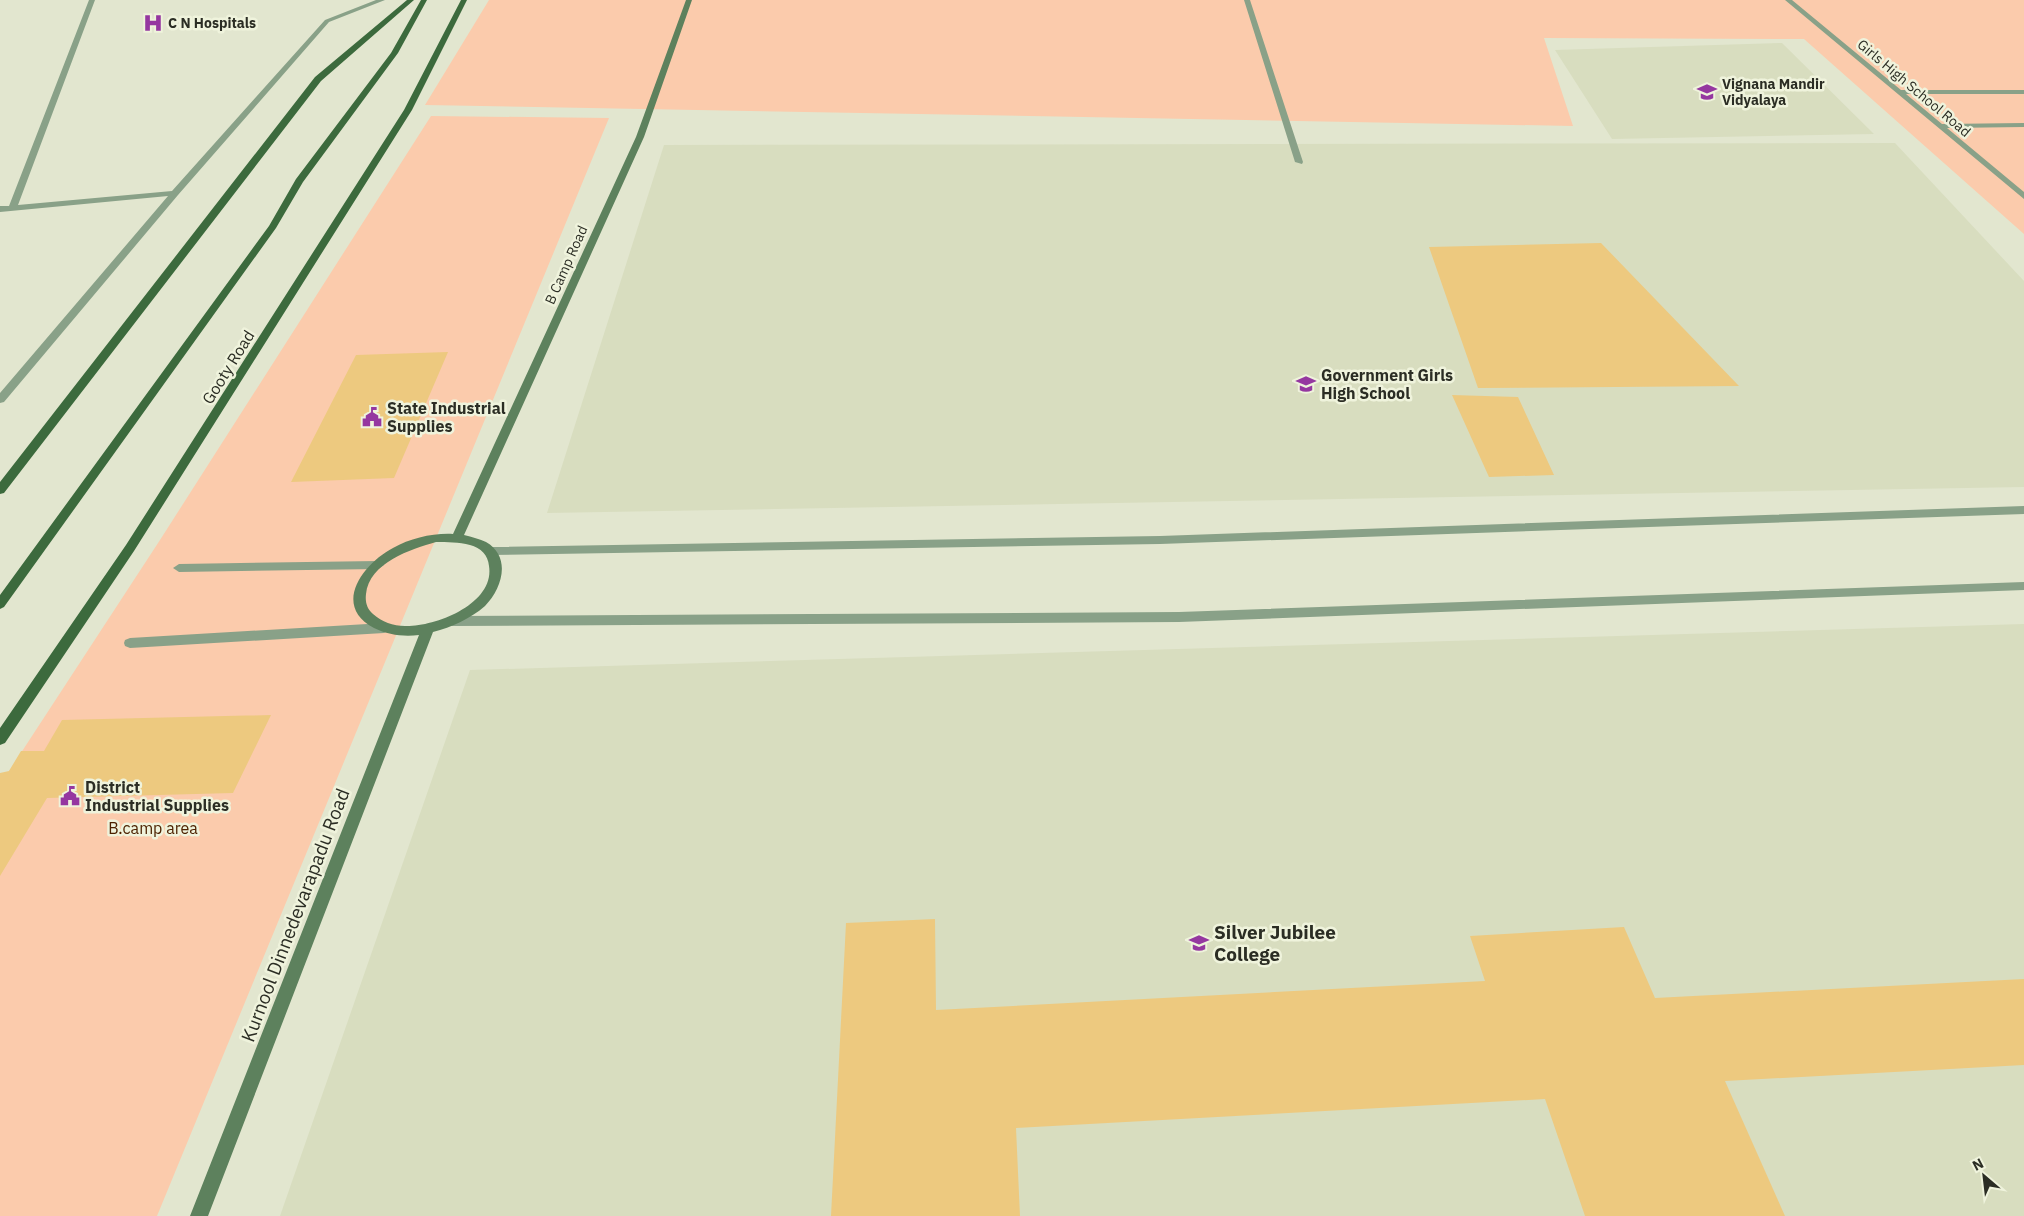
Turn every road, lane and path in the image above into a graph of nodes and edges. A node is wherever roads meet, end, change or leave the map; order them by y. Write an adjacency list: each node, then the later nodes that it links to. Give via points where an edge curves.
1 (92, 0): 16 (street)
2 (382, 0): 14 (street, via 327,21)
3 (411, 0): 19 (main road, via 318,78)
4 (424, 0): 26 (main road, via 394,53 299,181 273,226)
5 (464, 0): 31 (main road, Gooty Road, via 408,110 130,548)
6 (689, 0): 21 (main road, B Camp Road, via 640,136)
7 (1247, 0): 13 (street)
8 (1788, 0): 9 (street, Girls High School Road)
9 (1899, 92): 10 (street); 12 (street, Girls High School Road)
10 (2024, 92)
11 (2024, 125): 12 (street)
12 (1939, 126): 15 (street, Girls High School Road)
13 (1299, 162)
14 (175, 193): 16 (street); 18 (street)
15 (2024, 196)
16 (12, 208): 17 (street)
17 (0, 209)
18 (0, 400)
19 (0, 490)
20 (2024, 510): 22 (street, via 1170,540)
21 (457, 538): 22 (main road, via 476,542); 23 (main road, via 415,543 394,552)
22 (489, 551): 27 (main road, via 496,564 496,578 488,594)
23 (378, 565): 24 (street); 28 (main road, via 365,579 359,594 361,608 370,620)
24 (179, 568)
25 (2024, 586): 27 (street, via 1179,617)
26 (0, 604)
27 (452, 621): 29 (main road)
28 (384, 628): 29 (main road, via 404,631); 30 (street)
29 (428, 629): 32 (main road, Kurnool Dinnedevarapadu Road)
30 (130, 643)
31 (0, 739)
32 (200, 1216)

